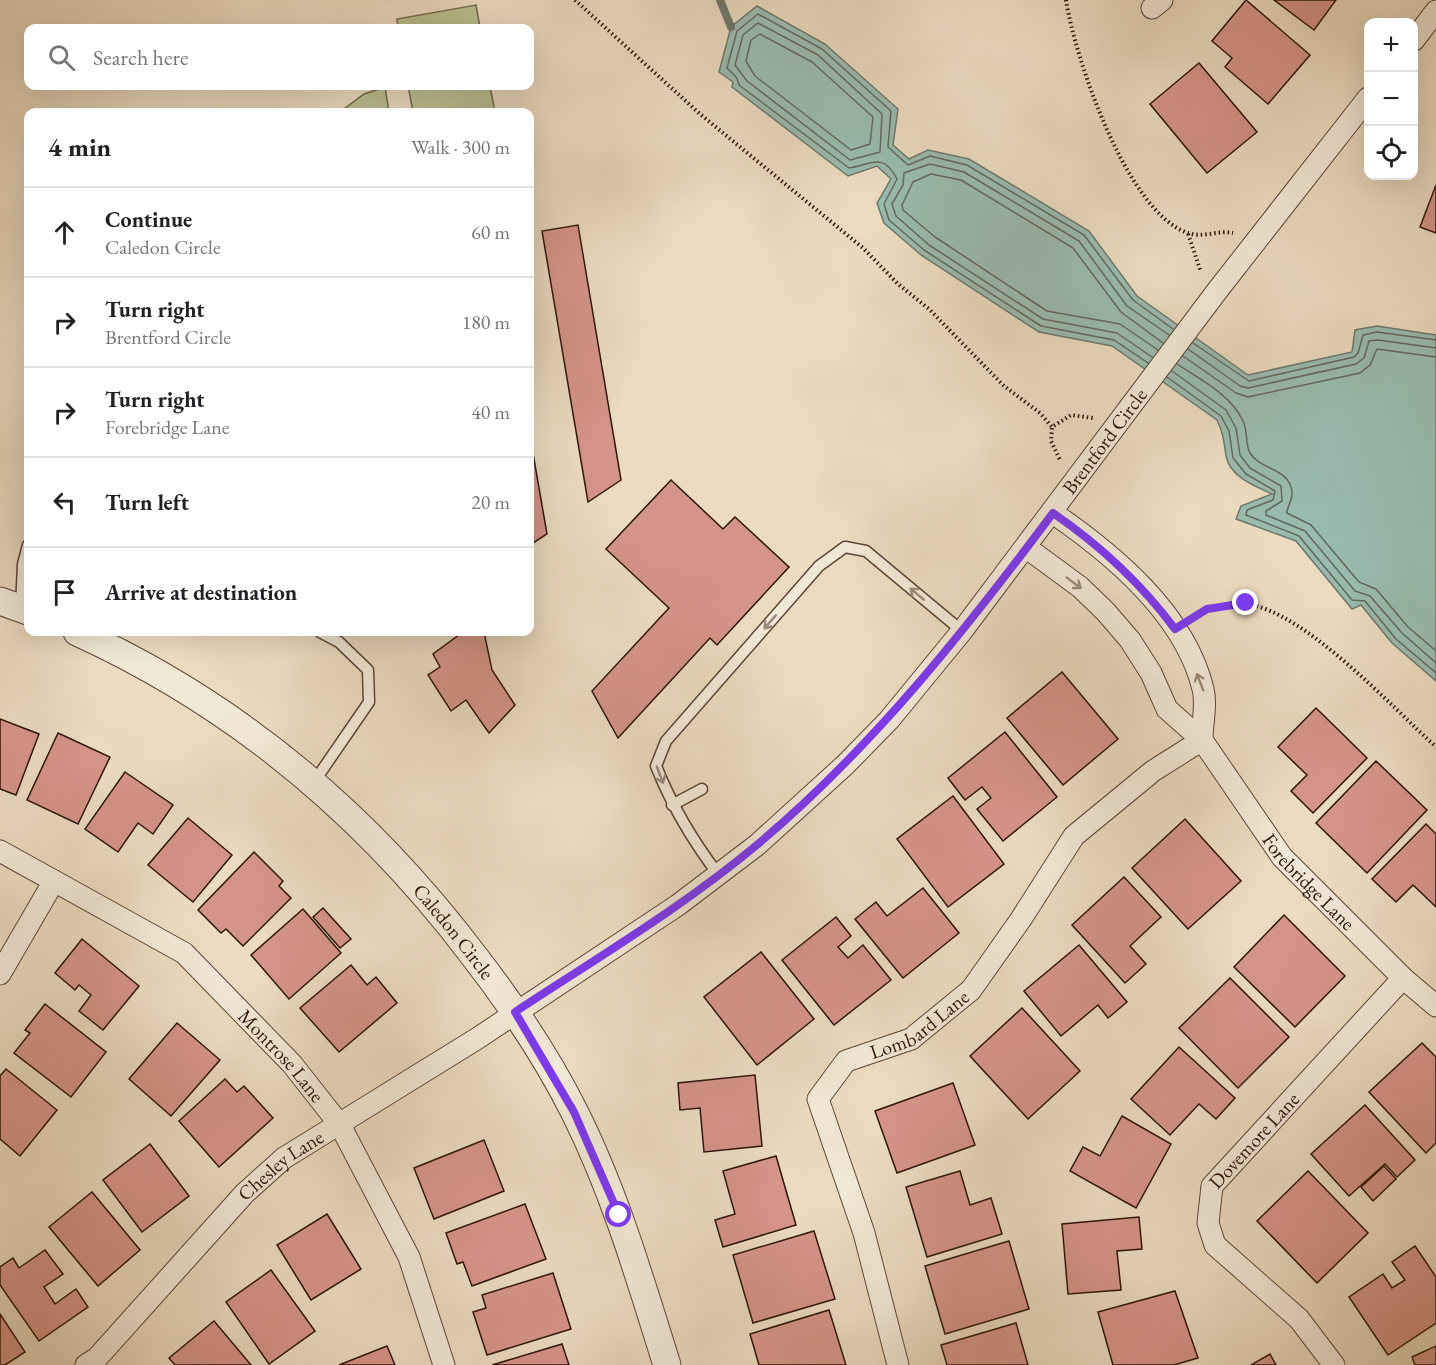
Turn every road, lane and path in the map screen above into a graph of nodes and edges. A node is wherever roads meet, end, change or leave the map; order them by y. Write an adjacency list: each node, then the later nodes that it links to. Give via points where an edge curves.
1 (575, 0): 9 (path, via 708,120 863,248 1052,428 1071,415)
2 (1066, 0): 6 (path, via 1070,27 1118,154 1151,205)
3 (1436, 11): 4 (street)
4 (1418, 34)
5 (1364, 103): 7 (street, Brentford Circle)
6 (1187, 233): 7 (path, via 1205,236 1230,232); 8 (path, via 1205,280)
7 (1256, 243): 8 (street, Brentford Circle)
8 (1216, 293): 9 (street, Brentford Circle)
9 (1120, 422): 10 (street, Brentford Circle)
10 (1053, 513): 11 (street, Brentford Circle); 14 (street, via 1126,570)
11 (1027, 548): 15 (street, Brentford Circle); 18 (street, Forebridge Lane, one-way to 18, via 1105,611 1151,673 1167,709)
12 (24, 560): 13 (lane)
13 (16, 607)
14 (1175, 629): 18 (street, one-way to 14, via 1204,690); 19 (path, via 1207,609 1227,604 1246,603 1282,615 1319,641)
15 (962, 631): 22 (lane, one-way to 22, via 866,551 845,547 819,566 666,741 656,766); 24 (street, Brentford Circle, via 889,720 845,765 757,845)
16 (86, 636): 20 (street, Caledon Circle, via 181,685)
17 (328, 636): 20 (lane, via 368,670 369,702)
18 (1202, 740): 27 (street, Forebridge Lane, via 1282,856); 34 (street, Lombard Lane, via 1153,771 1074,836 971,990 910,1040 846,1061 818,1099 864,1233)
19 (1436, 747)
20 (314, 783): 29 (street, Caledon Circle, via 405,871)
21 (702, 789): 22 (lane)
22 (672, 805): 24 (lane, via 688,835)
23 (0, 851): 25 (street, Montrose Lane)
24 (718, 874): 29 (street, Brentford Circle, via 678,905)
25 (54, 881): 26 (street); 30 (street, Montrose Lane, via 184,954 292,1064)
26 (0, 974)
27 (1403, 978): 28 (street, Forebridge Lane); 35 (street, Dovemore Lane, via 1212,1186 1208,1222 1215,1245 1299,1319)
28 (1436, 1006)
29 (515, 1012): 30 (street, Chesley Lane); 33 (street, Caledon Circle, via 574,1112 598,1163 619,1215)
30 (340, 1125): 31 (street, Chesley Lane, via 284,1158 245,1192); 32 (street, Montrose Lane, via 409,1257)
31 (95, 1363)
32 (444, 1365)
33 (667, 1365)
34 (898, 1365)
35 (1335, 1365)

